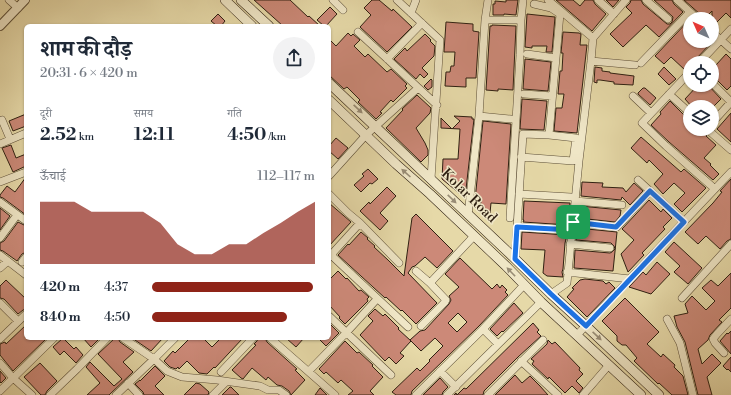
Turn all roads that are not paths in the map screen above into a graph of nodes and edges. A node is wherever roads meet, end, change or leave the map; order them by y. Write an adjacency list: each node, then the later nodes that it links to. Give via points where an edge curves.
1 (10, 0): 16 (street)
2 (25, 0): 16 (street)
3 (225, 0): 26 (main road)
4 (241, 0): 27 (main road)
5 (333, 0): 17 (street)
6 (397, 0): 19 (street)
7 (416, 0): 19 (street)
8 (488, 0): 23 (street)
9 (523, 0): 24 (street)
10 (548, 0): 31 (street)
11 (598, 0): 20 (street)
12 (626, 0): 20 (street)
13 (646, 0): 21 (street)
14 (677, 0): 18 (street)
15 (534, 4): 36 (street, via 551,8 560,14)
16 (18, 8): 28 (street)
17 (343, 10)
18 (690, 12)
19 (411, 13): 25 (street)
20 (614, 14): 31 (street)
21 (668, 19)
22 (683, 19): 38 (street, via 638,64)
23 (485, 20): 24 (street); 53 (street)
24 (521, 20): 80 (street)
25 (422, 23): 37 (street); 49 (street, via 440,40)
26 (250, 24)
27 (267, 24)
28 (0, 26)
29 (731, 29): 32 (street)
30 (358, 32): 37 (street)
31 (593, 38): 38 (street)
32 (721, 40): 33 (street); 35 (street)
33 (731, 49)
34 (527, 54): 36 (street)
35 (706, 56)
36 (556, 58): 45 (street)
37 (387, 59): 41 (street)
38 (592, 61): 75 (street)
39 (683, 79): 44 (street)
40 (331, 84): 56 (main road, Kolar Road, one-way to 56)
41 (418, 88): 49 (street); 56 (street)
42 (719, 91): 47 (street)
43 (524, 94): 45 (street)
44 (669, 94): 50 (street); 51 (street)
45 (552, 96): 59 (street)
46 (633, 96): 51 (street)
47 (731, 102): 52 (street)
48 (331, 104): 58 (main road, Kolar Road)
49 (437, 105): 68 (street)
50 (683, 107)
51 (651, 113): 71 (street, via 642,123)
52 (719, 115)
53 (479, 116): 54 (street); 79 (street)
54 (510, 119)
55 (2, 120): 61 (street)
56 (376, 126): 58 (street); 68 (main road, Kolar Road)
57 (24, 134): 61 (street)
58 (366, 135): 67 (street); 87 (main road, Kolar Road, one-way to 58)
59 (549, 135): 64 (street, via 523,134); 64 (street, via 576,138 573,161)
60 (715, 136): 63 (street)
61 (10, 140): 62 (street)
62 (0, 144)
63 (731, 150)
64 (521, 157): 73 (street)
65 (731, 172): 71 (street)
66 (24, 173): 70 (street)
67 (331, 174)
68 (431, 179): 79 (main road, Kolar Road, one-way to 79)
69 (638, 180): 72 (street)
70 (1, 181)
71 (715, 189): 83 (street)
72 (650, 191): 82 (street, via 616,227); 83 (street)
73 (519, 194): 75 (street); 85 (street)
74 (331, 196): 84 (street)
75 (573, 199): 77 (street); 82 (street)
76 (0, 202): 78 (street)
77 (622, 205)
78 (17, 215): 81 (street); 88 (street)
79 (468, 215): 95 (main road, Kolar Road)
80 (510, 218)
81 (24, 220)
82 (573, 222): 86 (street)
83 (684, 222): 102 (street)
84 (360, 223): 93 (street); 97 (street)
85 (517, 227): 86 (street); 95 (street)
86 (572, 230): 89 (street)
87 (474, 236): 103 (street); 104 (main road, Kolar Road, one-way to 87)
88 (0, 238)
89 (570, 244): 91 (street); 100 (street)
90 (731, 244): 107 (street)
91 (610, 248)
92 (0, 255): 96 (street)
93 (331, 255)
94 (331, 257): 106 (street)
95 (515, 259): 105 (main road, Kolar Road)
96 (8, 261): 98 (street); 101 (street)
97 (399, 263)
98 (0, 268)
99 (416, 270): 103 (street)
100 (567, 272): 102 (street); 105 (street, via 567,283)
101 (24, 273)
102 (630, 280): 116 (street)
103 (430, 284): 115 (street, via 446,300)
104 (524, 285): 108 (main road, Kolar Road); 118 (street)
105 (551, 294): 116 (main road, Kolar Road)
106 (377, 298): 117 (street); 119 (street)
107 (682, 298)
108 (541, 302): 120 (main road, Kolar Road); 129 (street)
109 (0, 303): 114 (street)
110 (24, 316): 114 (street)
111 (331, 318): 119 (street)
112 (667, 319): 159 (street, via 680,343)
113 (731, 319): 130 (street, via 714,340)
114 (18, 321): 121 (street)
115 (421, 326)
116 (586, 326): 120 (street); 158 (main road, Kolar Road, one-way to 158)
117 (408, 328)
118 (483, 329): 129 (street); 136 (street)
119 (346, 333): 135 (street); 138 (street)
120 (577, 335): 134 (main road, Kolar Road)
121 (0, 339)
122 (52, 340): 139 (street)
123 (105, 340): 146 (street)
124 (126, 340): 131 (street)
125 (173, 340): 131 (street)
126 (251, 340): 137 (street)
127 (272, 340): 135 (street)
128 (543, 340): 132 (street)
129 (498, 344): 142 (street)
130 (724, 353)
131 (154, 360): 140 (street, via 167,371 182,377); 141 (street)
132 (521, 361): 154 (street); 155 (street)
133 (0, 363): 139 (street)
134 (609, 365): 156 (street); 157 (main road, Kolar Road)
135 (309, 371): 151 (street)
136 (440, 371): 142 (street); 152 (street)
137 (221, 372)
138 (392, 375)
139 (13, 378): 143 (street); 145 (street)
140 (226, 382): 144 (street, via 260,386); 149 (street)
141 (128, 384): 147 (street); 148 (street)
142 (456, 387): 153 (street)
143 (0, 391)
144 (277, 393): 150 (street)
145 (32, 395)
146 (50, 395)
147 (116, 395)
148 (139, 395)
149 (213, 395)
150 (286, 395)
151 (335, 395)
152 (416, 395)
153 (447, 395)
154 (488, 395)
155 (558, 395)
156 (583, 395)
157 (641, 395)
158 (659, 395)
159 (693, 395)

